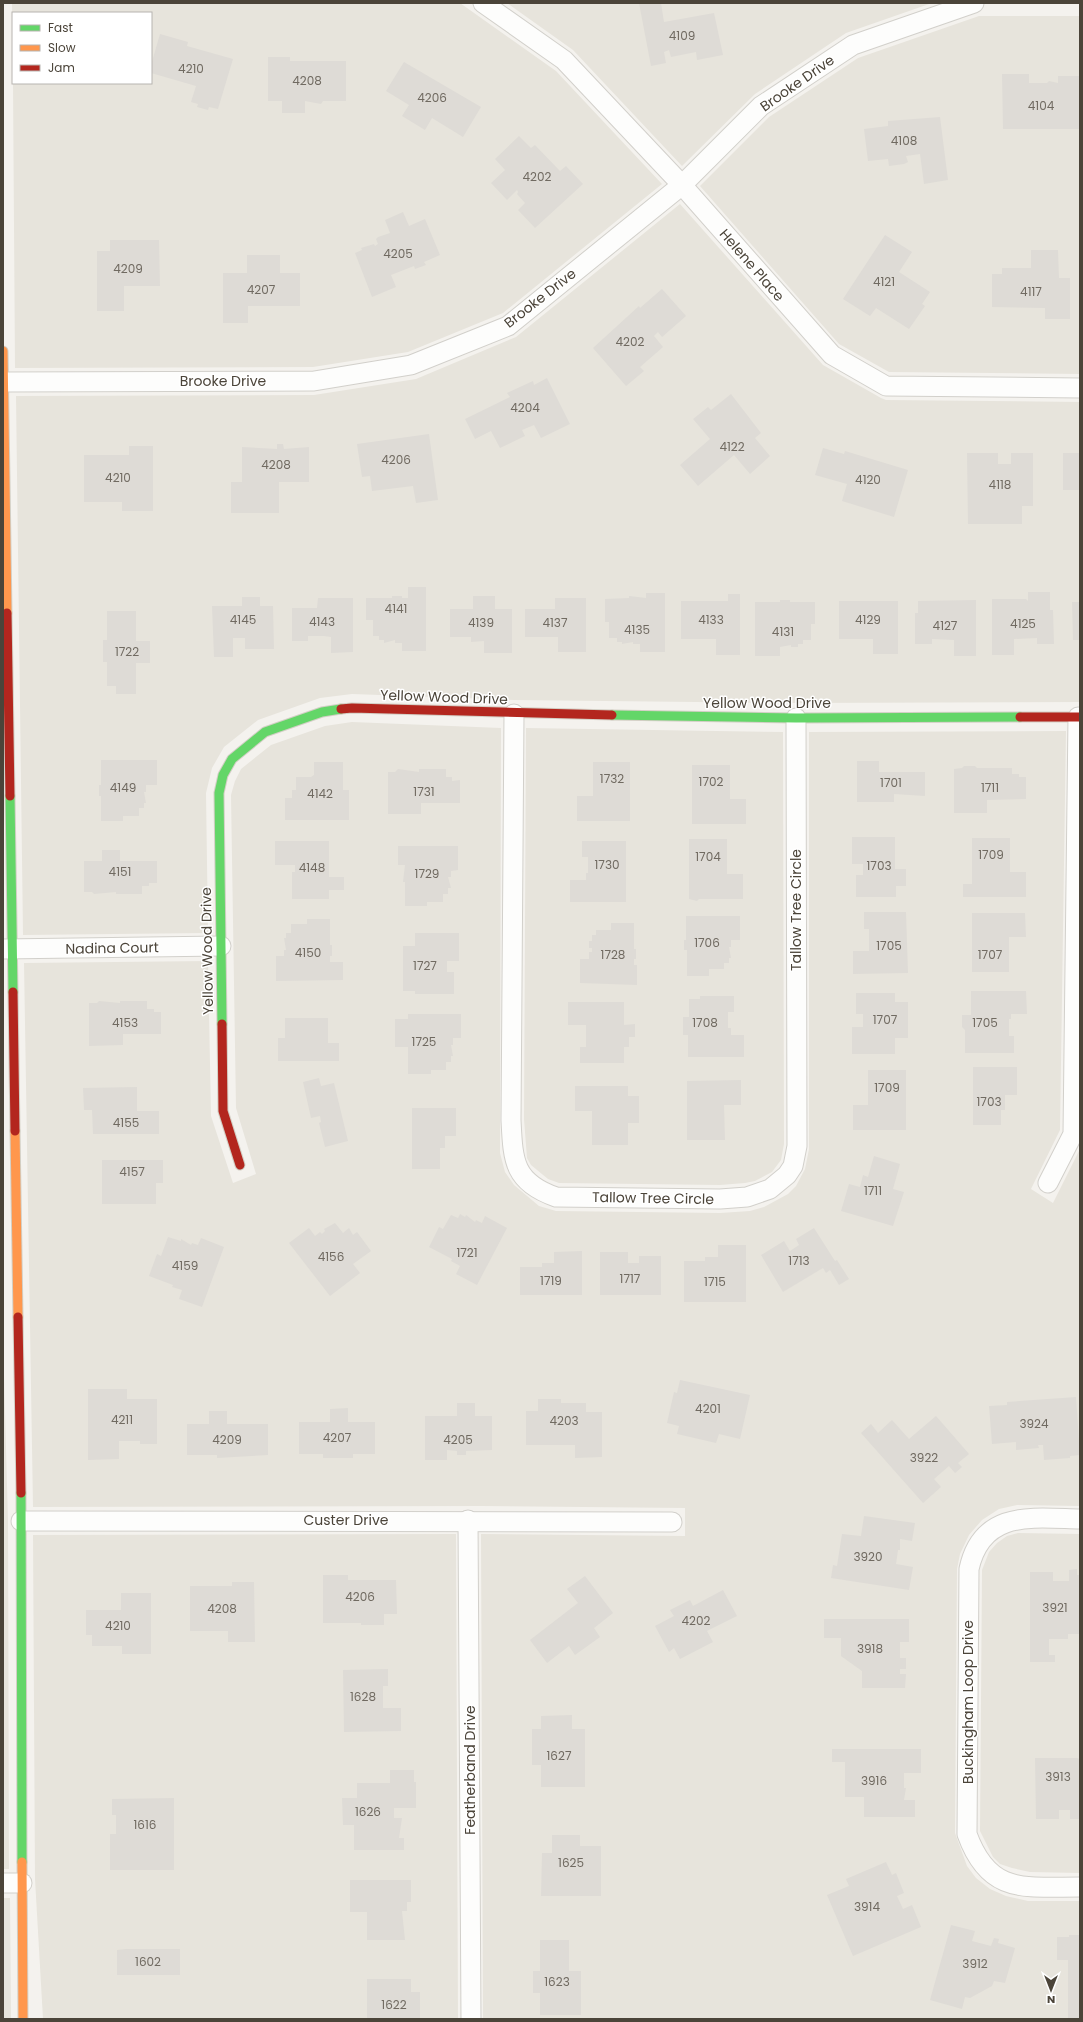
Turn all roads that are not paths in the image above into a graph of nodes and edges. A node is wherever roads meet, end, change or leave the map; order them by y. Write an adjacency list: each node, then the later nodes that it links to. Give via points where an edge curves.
1 (483, 3): 3 (street, Helene Place, via 564,60)
2 (974, 3): 3 (street, Brooke Drive, via 852,45 761,106)
3 (682, 185): 5 (street, Brooke Drive, via 508,326 411,366 314,381); 6 (street, Helene Place, via 832,355 886,386)
4 (3, 351): 5 (street)
5 (3, 382): 11 (street)
6 (1080, 388)
7 (514, 714): 9 (street, Yellow Wood Drive); 9 (street, Tallow Tree Circle, via 512,1152 515,1164 522,1175 543,1192 556,1197 720,1199 759,1194 780,1183 793,1166 797,1146); 10 (street, Yellow Wood Drive, via 352,708 322,712 265,732 246,747 232,759 223,775 219,793)
8 (1079, 717): 9 (street, Yellow Wood Drive); 13 (street, via 1073,1134)
9 (796, 718)
10 (221, 946): 11 (street, Nadina Court); 12 (street, Yellow Wood Drive, via 223,1111)
11 (7, 949): 16 (street)
12 (240, 1165)
13 (1048, 1183)
14 (1080, 1519): 20 (street, Buckingham Loop Drive, via 1017,1519 1002,1523 979,1543 972,1556 967,1834 977,1858 994,1876 1028,1887)
15 (468, 1520): 16 (street, Custer Drive); 17 (street, Custer Drive); 22 (street, Featherband Drive)
16 (20, 1521): 19 (street)
17 (672, 1522)
18 (3, 1883): 19 (street)
19 (22, 1883): 21 (street)
20 (1080, 1887)
21 (23, 2019)
22 (471, 2019)

